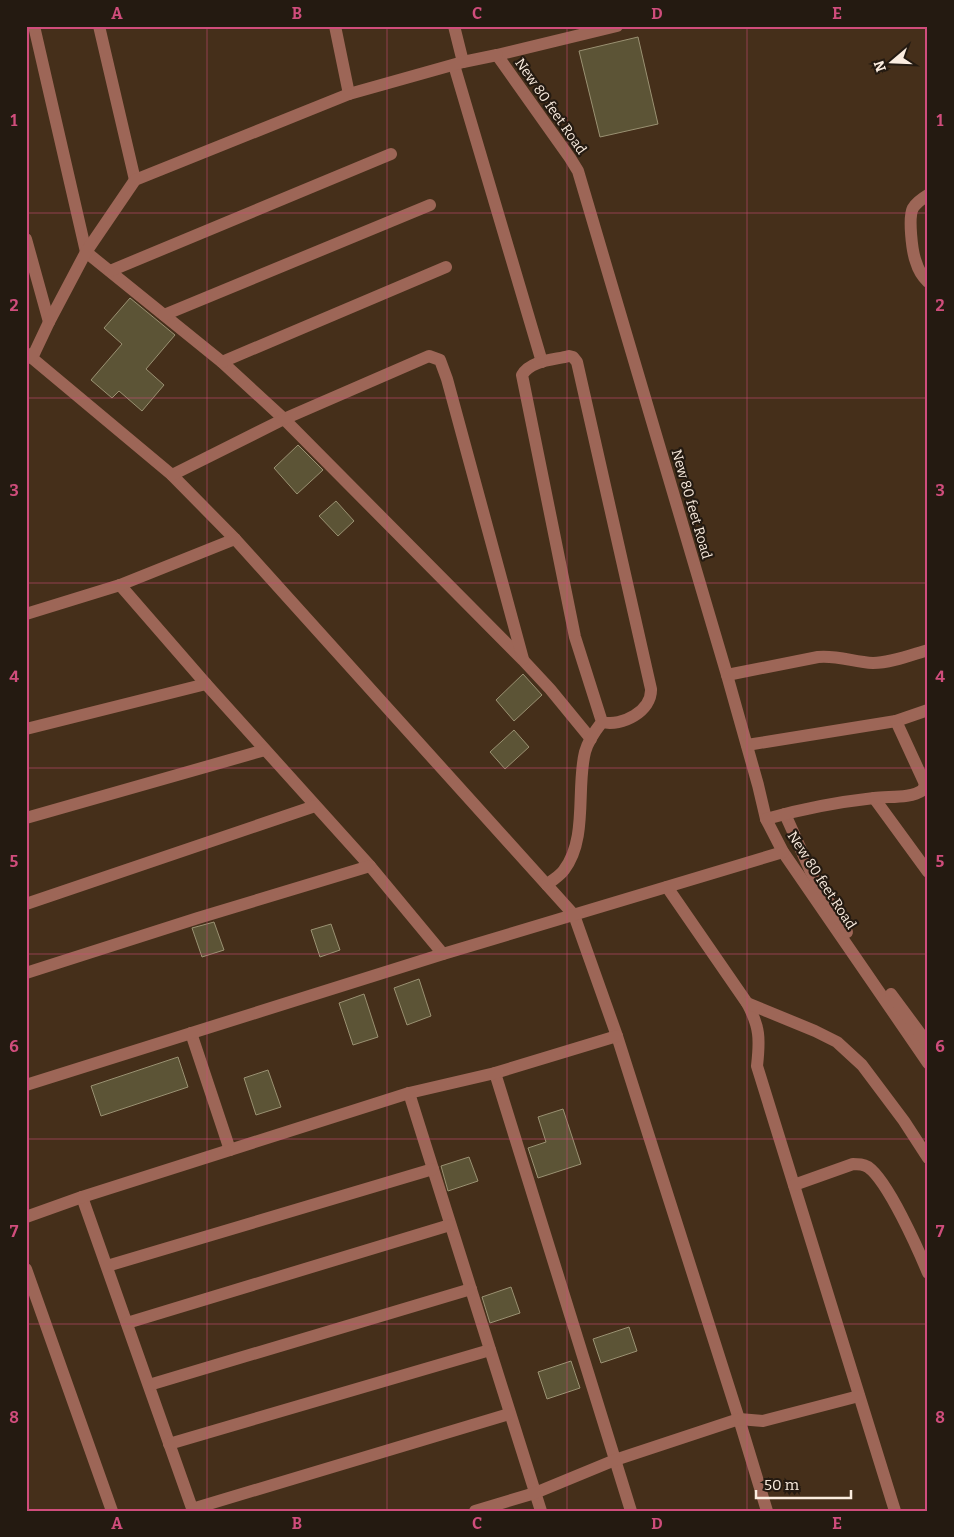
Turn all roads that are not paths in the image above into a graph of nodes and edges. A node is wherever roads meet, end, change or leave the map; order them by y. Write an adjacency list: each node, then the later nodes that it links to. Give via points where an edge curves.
1 (34, 26): 14 (street)
2 (99, 26): 10 (street)
3 (335, 26): 8 (street)
4 (454, 26): 7 (street)
5 (617, 26): 6 (street, New 80 feet Road)
6 (497, 55): 7 (street); 30 (street, New 80 feet Road, via 578,172)
7 (458, 64): 8 (street); 22 (street)
8 (349, 94): 10 (street)
9 (391, 154): 16 (street)
10 (135, 180): 14 (street)
11 (928, 195): 17 (street, via 912,209 910,221 914,260)
12 (430, 205): 18 (street)
13 (26, 239): 19 (street)
14 (86, 252): 16 (street); 19 (street)
15 (446, 267): 21 (street)
16 (110, 271): 18 (street)
17 (928, 282)
18 (164, 315): 21 (street)
19 (49, 322): 20 (street)
20 (29, 355): 24 (street)
21 (222, 362): 23 (street)
22 (542, 362): 34 (street, via 526,368 522,375 575,636); 34 (street, via 569,356 577,362 651,689 650,700 634,716 609,724)
23 (284, 419): 24 (street); 29 (street); 29 (street, via 429,356 440,360)
24 (172, 475): 25 (street)
25 (235, 539): 26 (street); 47 (street)
26 (120, 584): 27 (street); 31 (street)
27 (26, 614)
28 (928, 650): 30 (street, via 873,663 818,656)
29 (523, 660): 36 (street)
30 (727, 675): 37 (street, New 80 feet Road)
31 (206, 684): 35 (street); 38 (street)
32 (928, 710): 33 (street)
33 (896, 721): 37 (street); 39 (street, via 925,784 923,790 914,794)
34 (602, 722): 36 (street)
35 (26, 729)
36 (591, 739): 47 (street, via 585,752 579,827 573,855 564,870)
37 (747, 745): 43 (street, New 80 feet Road)
38 (265, 750): 40 (street); 42 (street)
39 (874, 798): 41 (street); 46 (street)
40 (315, 806): 45 (street); 49 (street)
41 (785, 814): 43 (street); 56 (street, via 811,872 852,940)
42 (26, 818)
43 (766, 819): 44 (street, New 80 feet Road)
44 (783, 852): 48 (street); 57 (street, New 80 feet Road)
45 (370, 866): 51 (street); 52 (street)
46 (928, 872)
47 (547, 885): 50 (street)
48 (667, 887): 50 (street); 53 (street)
49 (26, 904)
50 (574, 915): 51 (street); 55 (street)
51 (442, 954): 54 (street)
52 (26, 973)
53 (746, 1003): 62 (street, via 837,1042 862,1064); 64 (street, via 756,1019 757,1066)
54 (191, 1033): 59 (street); 61 (street)
55 (617, 1036): 58 (street); 77 (street)
56 (928, 1044)
57 (928, 1063)
58 (495, 1073): 60 (street); 79 (street)
59 (26, 1085)
60 (409, 1093): 61 (street); 63 (street)
61 (230, 1150): 65 (street)
62 (928, 1158)
63 (433, 1169): 67 (street); 68 (street)
64 (794, 1185): 70 (street, via 853,1164 867,1167 883,1184); 75 (street)
65 (82, 1197): 66 (street); 68 (street)
66 (26, 1217)
67 (450, 1225): 71 (street); 72 (street)
68 (107, 1266): 72 (street)
69 (26, 1269): 83 (street)
70 (928, 1273)
71 (470, 1289): 73 (street); 74 (street)
72 (127, 1322): 74 (street)
73 (490, 1350): 76 (street); 78 (street)
74 (149, 1386): 78 (street)
75 (859, 1396): 77 (street, via 762,1421); 87 (street)
76 (510, 1414): 80 (street); 81 (street)
77 (739, 1419): 79 (street); 86 (street)
78 (170, 1444): 81 (street)
79 (615, 1460): 80 (street); 85 (street)
80 (535, 1493): 82 (street); 84 (street)
81 (193, 1510)
82 (480, 1510)
83 (112, 1511)
84 (541, 1511)
85 (631, 1511)
86 (767, 1511)
87 (895, 1511)

